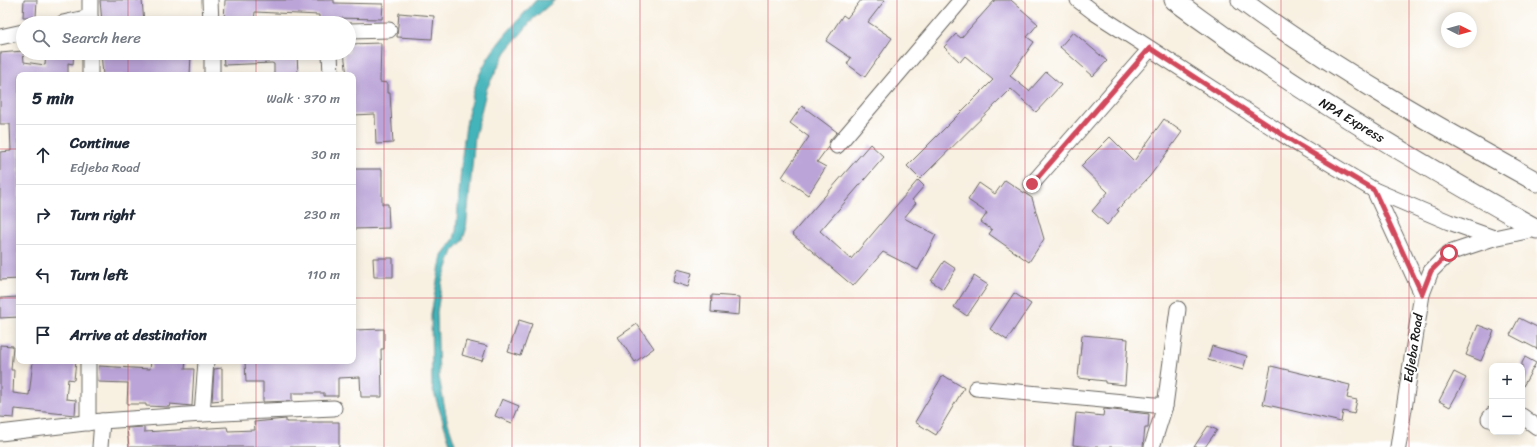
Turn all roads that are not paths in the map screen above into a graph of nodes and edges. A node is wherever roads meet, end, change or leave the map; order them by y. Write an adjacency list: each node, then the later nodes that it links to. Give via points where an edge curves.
1 (90, 0): 7 (street)
2 (210, 0): 8 (street)
3 (961, 0): 20 (street)
4 (1078, 0): 13 (street)
5 (1174, 0): 24 (main road, NPA Express, via 1259,62 1336,111)
6 (1241, 0): 21 (main road, via 1334,64)
7 (90, 16)
8 (211, 16)
9 (389, 30): 10 (street)
10 (356, 31)
11 (16, 34): 12 (street)
12 (0, 37)
13 (1150, 48): 22 (street); 23 (street, via 1300,146)
14 (90, 60): 17 (street)
15 (212, 60): 18 (street)
16 (330, 60): 19 (street)
17 (90, 72)
18 (212, 72)
19 (331, 72)
20 (837, 146)
21 (1537, 182)
22 (1032, 184)
23 (1374, 190): 25 (street); 26 (street)
24 (1537, 229): 25 (street, Edjeba Road)
25 (1494, 238): 26 (street, Edjeba Road, via 1449,253 1431,271)
26 (1422, 294): 40 (street, Edjeba Road)
27 (1178, 309): 31 (street)
28 (88, 364): 35 (street)
29 (206, 364): 33 (street)
30 (976, 388): 31 (street)
31 (1165, 406): 39 (street)
32 (334, 408): 33 (street)
33 (202, 414): 35 (street)
34 (1525, 418): 36 (street)
35 (95, 422): 37 (street); 38 (street)
36 (1537, 427)
37 (0, 433)
38 (100, 447)
39 (1152, 447)
40 (1398, 447)

